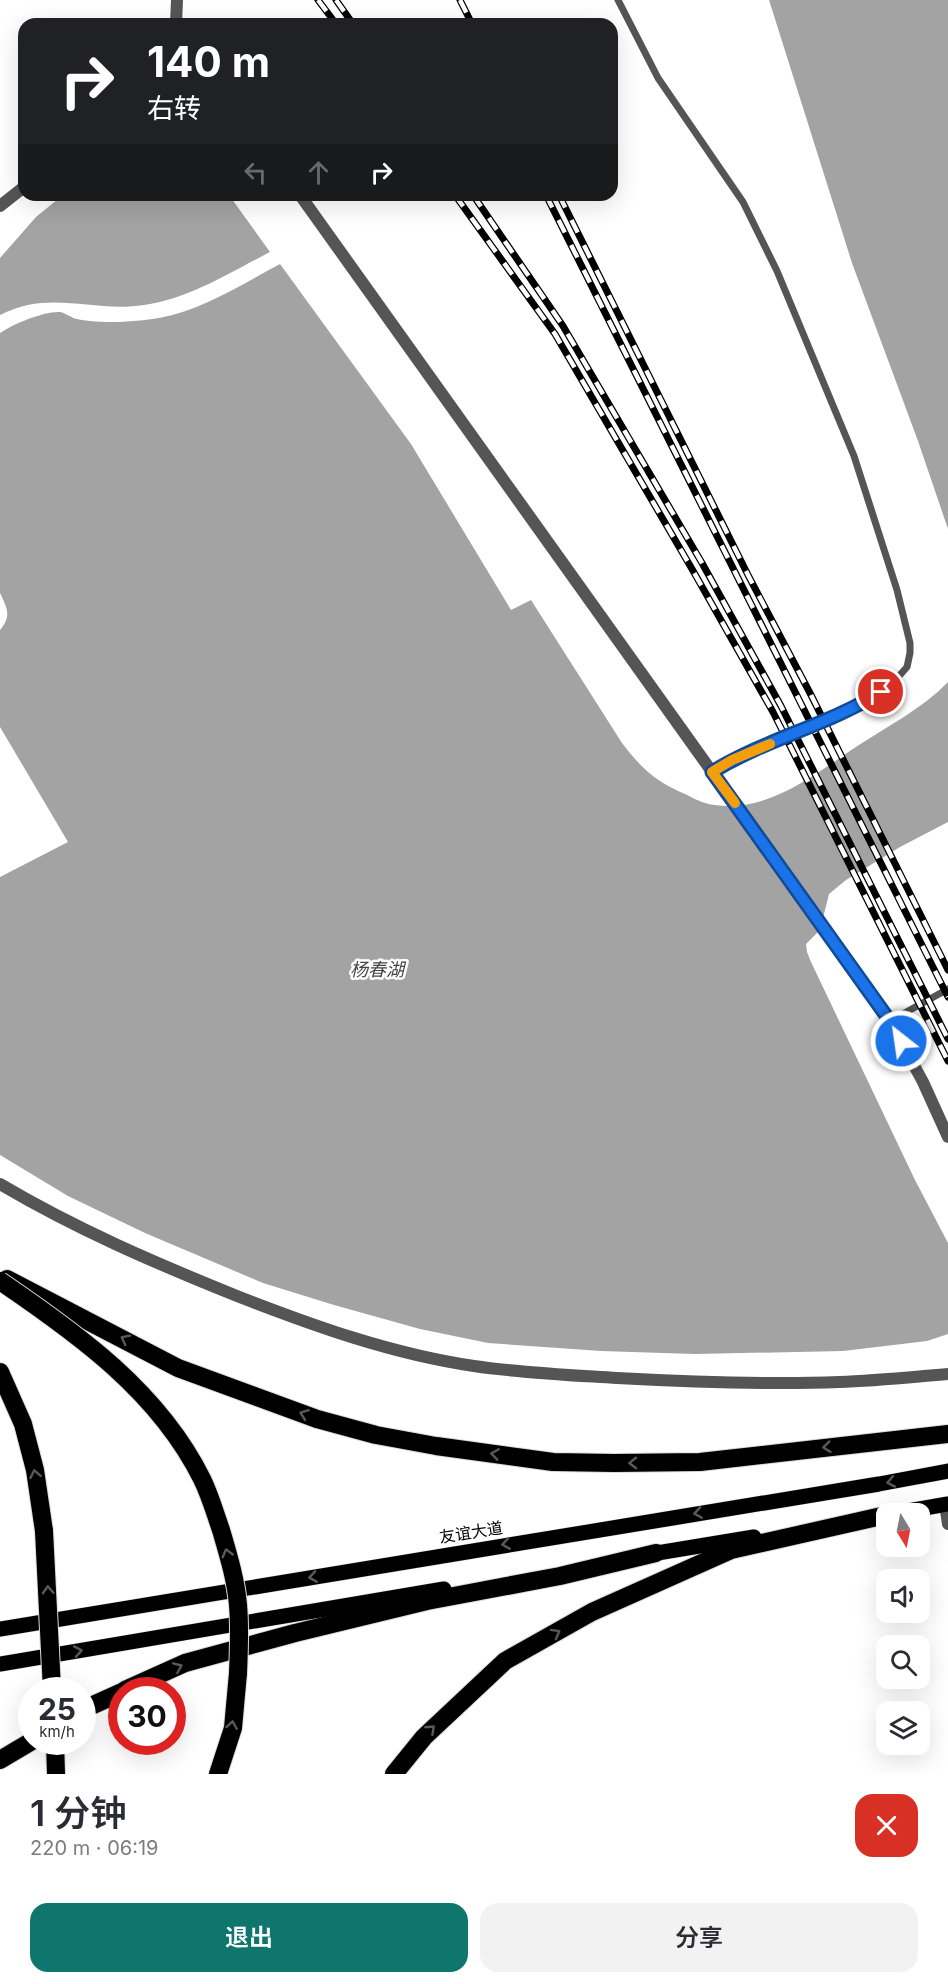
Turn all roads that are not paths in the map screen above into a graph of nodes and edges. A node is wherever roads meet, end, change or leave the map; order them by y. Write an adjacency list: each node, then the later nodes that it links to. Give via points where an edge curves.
1 (177, 0): 3 (street)
2 (618, 0): 7 (lane, via 658,78 743,202 777,271 854,456 910,643 907,667 881,692 851,710 732,760)
3 (176, 18)
4 (18, 192): 6 (street)
5 (304, 201): 7 (street)
6 (0, 206)
7 (714, 774): 9 (street)
8 (948, 989): 9 (lane)
9 (890, 1021): 10 (street)
10 (948, 1137)
11 (0, 1184): 15 (street, via 96,1236 176,1272 302,1322 440,1360 525,1372 691,1382 842,1382)
12 (0, 1275): 16 (highway, one-way to 12, via 700,1462 553,1462 436,1446 317,1419 178,1368)
13 (0, 1281): 32 (highway, one-way to 13, bridge, via 232,1728 238,1673 238,1604 228,1553 202,1480 158,1412 113,1365 62,1323)
14 (0, 1372): 26 (highway, one-way to 14, bridge, via 44,1531 35,1470 23,1424)
15 (948, 1374)
16 (948, 1434)
17 (948, 1471): 24 (main road, 友谊大道, one-way to 24)
18 (946, 1504): 19 (main road); 22 (street)
19 (930, 1507)
20 (876, 1516): 23 (main road)
21 (876, 1517): 33 (highway, one-way to 21, via 423,1737 505,1661 592,1612 731,1550)
22 (948, 1524)
23 (656, 1553): 25 (main road, one-way to 23); 27 (highway, one-way to 23, via 185,1664 427,1601)
24 (0, 1629)
25 (0, 1664)
26 (51, 1677)
27 (155, 1677)
28 (18, 1749): 30 (highway)
29 (55, 1755): 31 (highway)
30 (0, 1760)
31 (56, 1774)
32 (218, 1774)
33 (394, 1774)

